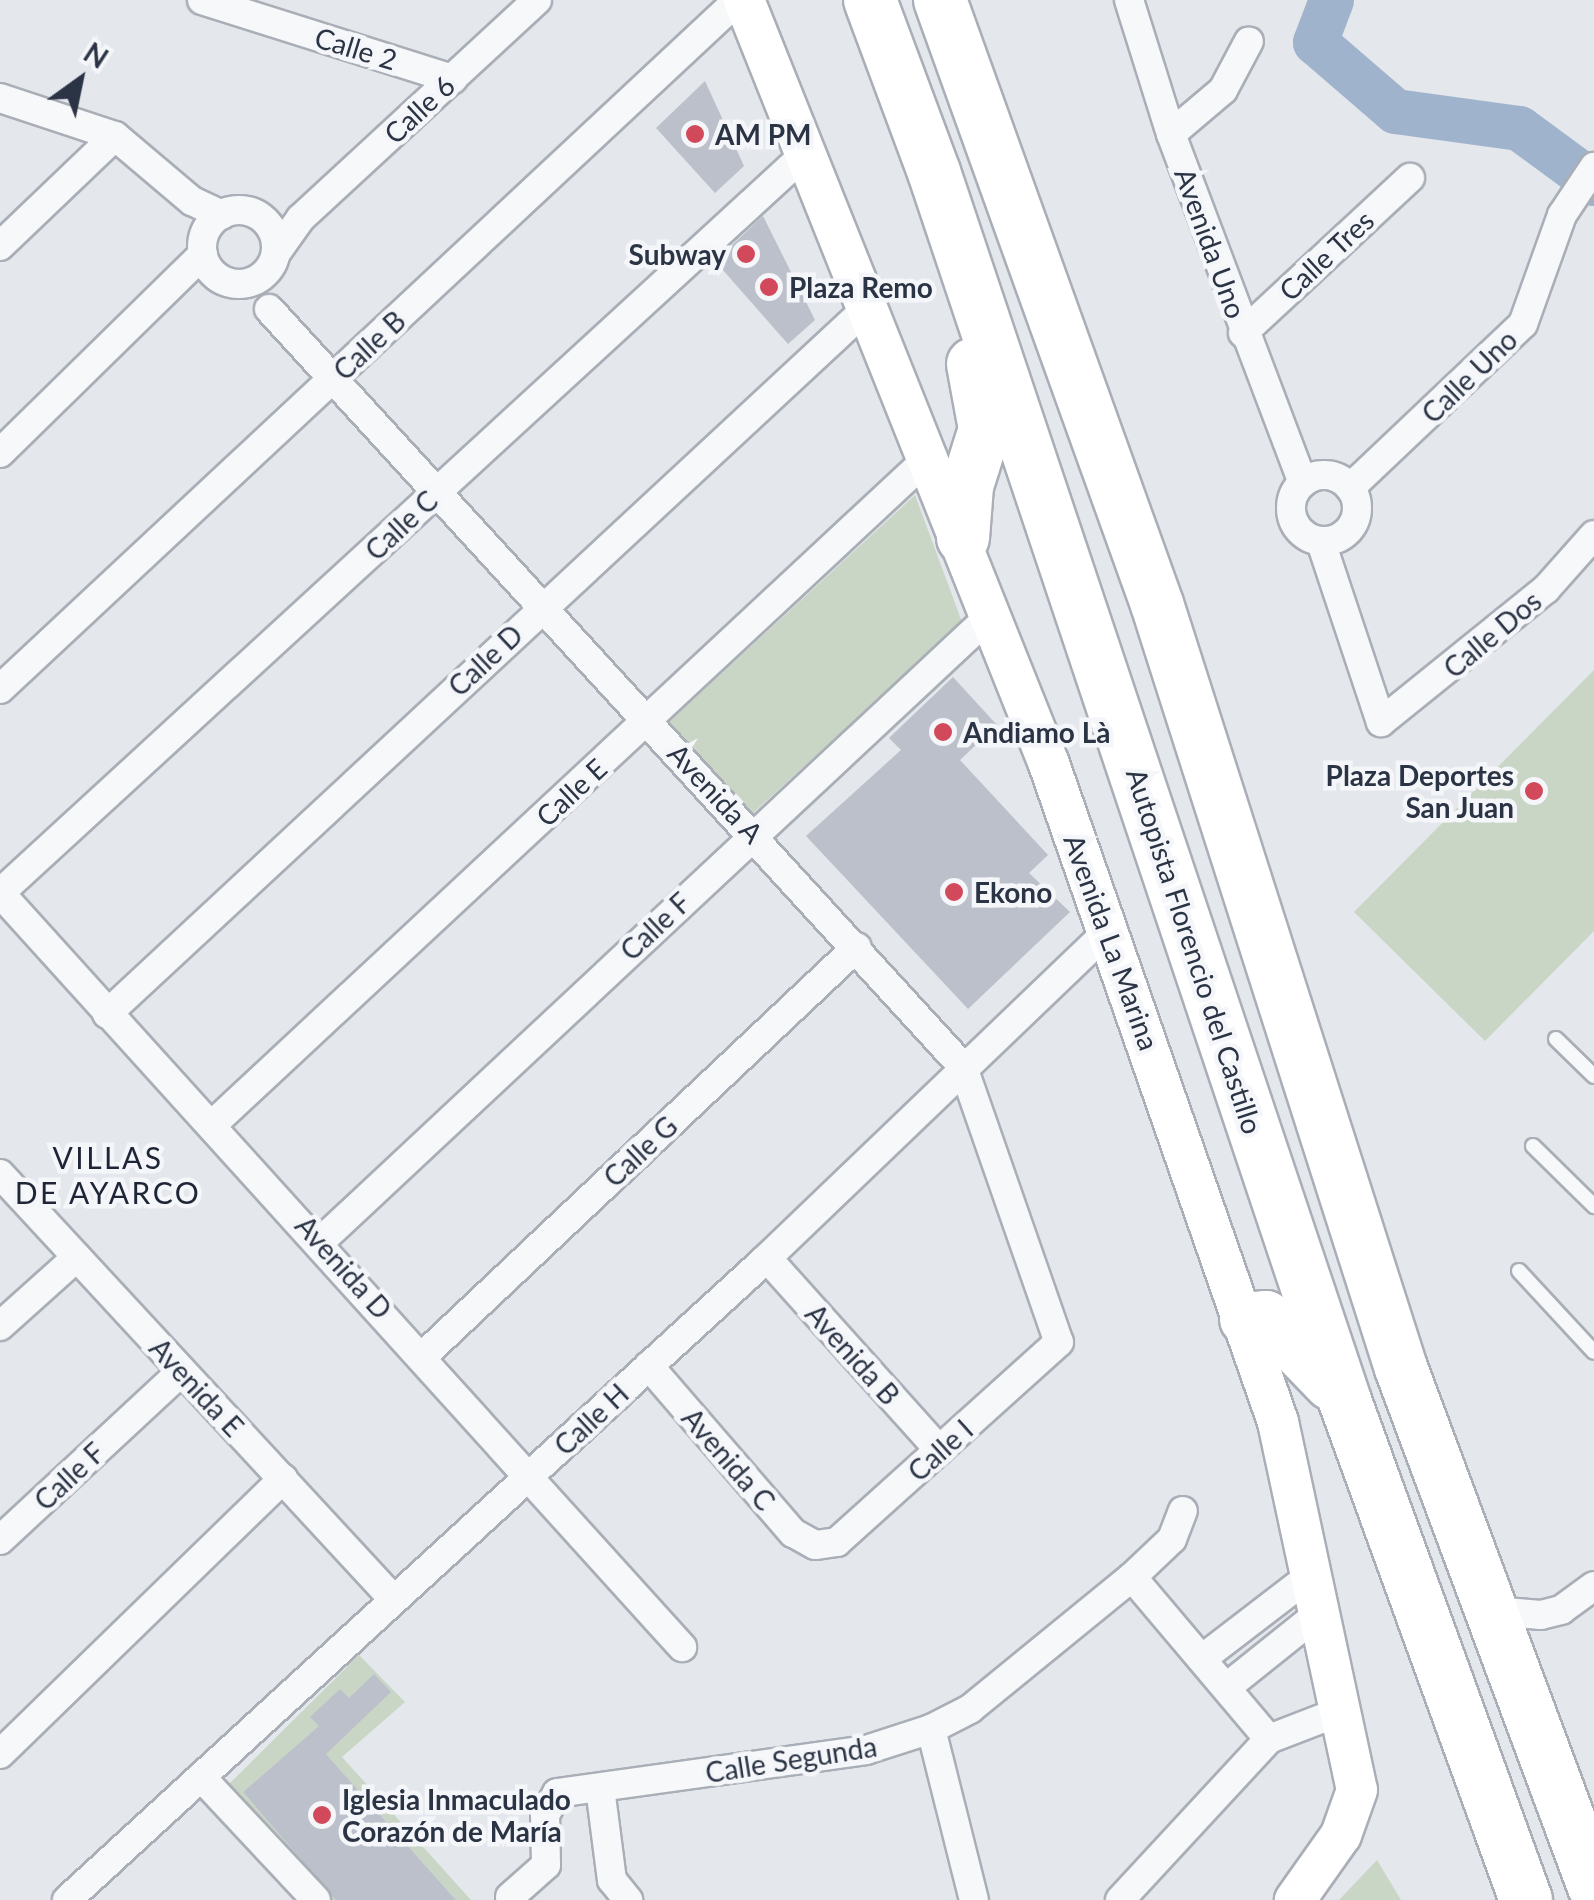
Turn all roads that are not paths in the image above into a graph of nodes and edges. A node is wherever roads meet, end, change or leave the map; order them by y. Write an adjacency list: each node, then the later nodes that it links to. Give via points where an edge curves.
1 (202, 0): 8 (street, Calle 2)
2 (537, 0): 8 (street, Calle 6)
3 (741, 0): 12 (street, Avenida La Marina); 26 (street, Calle B)
4 (870, 0): 13 (highway, Autopista Florencio del Castillo)
5 (940, 0): 73 (highway, via 1157,604 1401,1368)
6 (1129, 0): 10 (street, Avenida Uno)
7 (1249, 41): 10 (street, via 1223,90)
8 (453, 78): 18 (street, Calle 6)
9 (0, 98): 11 (street)
10 (1171, 134): 25 (street, Avenida Uno)
11 (116, 136): 16 (street); 20 (street)
12 (802, 156): 24 (street, Avenida La Marina); 31 (street, Calle C)
13 (934, 172): 33 (highway, via 946,265 985,428 967,486); 62 (highway, Autopista Florencio del Castillo)
14 (1585, 177): 30 (street, Calle Uno, via 1523,324)
15 (1410, 178): 25 (street, Calle Tres)
16 (192, 201): 17 (street); 22 (street)
17 (222, 214): 19 (street, via 244,210); 22 (street)
18 (301, 218): 19 (street); 21 (street, Calle 6)
19 (265, 221): 21 (street)
20 (0, 246)
21 (276, 253): 22 (street, via 265,274 245,284)
22 (206, 255): 27 (street)
23 (269, 309): 26 (street, Avenida A)
24 (866, 309): 28 (street, Avenida La Marina); 35 (street, Calle D)
25 (1243, 333): 29 (street, Avenida Uno)
26 (333, 379): 31 (street, Avenida A); 37 (street, Calle B)
27 (0, 453)
28 (928, 458): 33 (street, Avenida La Marina); 38 (street, Calle E)
29 (1303, 483): 30 (street, via 1319,476); 34 (street, via 1294,493 1292,518 1298,530)
30 (1350, 488): 34 (street, via 1358,506 1353,525 1340,538)
31 (438, 490): 35 (street, Avenida A); 40 (street, Calle C)
32 (1594, 535): 34 (street, Calle Dos, via 1546,589 1380,722)
33 (963, 538): 36 (street, Avenida La Marina)
34 (1321, 542)
35 (541, 607): 38 (street, Avenida A); 43 (street, Calle D)
36 (992, 614): 39 (street, Calle F); 41 (street, Avenida La Marina)
37 (0, 689)
38 (648, 720): 39 (street, Avenida A); 47 (street, Calle E)
39 (753, 834): 42 (street, Avenida A); 51 (street, Calle F)
40 (0, 893): 43 (street, Avenida D)
41 (1108, 931): 45 (street, Calle H); 55 (street, Avenida La Marina)
42 (857, 947): 45 (street, Avenida A); 59 (street, Calle G)
43 (107, 1014): 47 (street, Avenida D)
44 (1556, 1039): 46 (lane)
45 (964, 1067): 53 (street, Calle H); 57 (street, Avenida A)
46 (1594, 1076)
47 (212, 1125): 51 (street, Avenida D)
48 (1533, 1146): 50 (lane)
49 (0, 1174): 52 (street, Avenida E)
50 (1594, 1206)
51 (321, 1241): 59 (street, Avenida D)
52 (77, 1257): 56 (street); 61 (street, Avenida E)
53 (767, 1258): 60 (street, Calle H); 63 (street, Avenida B)
54 (1519, 1271): 58 (lane)
55 (1246, 1319): 62 (highway, via 1266,1317); 71 (street, Avenida La Marina)
56 (0, 1326)
57 (1059, 1342): 63 (street, Calle I)
58 (1594, 1352)
59 (423, 1356): 64 (street, Avenida D)
60 (648, 1366): 64 (street, Calle H); 68 (street, Avenida C, via 793,1533)
61 (182, 1370): 65 (street, Avenida E); 67 (street, Calle F)
62 (1345, 1401): 91 (highway, Autopista Florencio del Castillo)
63 (939, 1450): 68 (street, Calle I, via 837,1542)
64 (530, 1475): 72 (street, Calle H); 74 (street, Avenida D)
65 (283, 1479): 72 (street, Avenida E); 80 (street)
66 (1183, 1511): 69 (street, Calle Segunda, via 1172,1539)
67 (0, 1540)
68 (815, 1544)
69 (1132, 1577): 75 (street); 78 (street, Calle Segunda, via 970,1709)
70 (1594, 1586): 73 (street, via 1561,1610)
71 (1319, 1591): 75 (street); 76 (street); 77 (street, Avenida La Marina)
72 (394, 1600): 81 (street, Calle H)
73 (1494, 1610): 83 (highway)
74 (682, 1647)
75 (1203, 1658): 76 (street)
76 (1227, 1687): 79 (street)
77 (1344, 1710): 79 (street); 90 (street, Avenida La Marina, via 1356,1790 1341,1834)
78 (931, 1729): 82 (street, Calle Segunda, via 866,1750); 88 (street)
79 (1270, 1739): 89 (street)
80 (0, 1754)
81 (201, 1777): 85 (street, Calle H); 86 (street)
82 (600, 1788): 84 (street, Calle Segunda, via 557,1793 548,1802 546,1865); 87 (street, via 612,1880)
83 (1594, 1887)
84 (510, 1898)
85 (71, 1899)
86 (316, 1900)
87 (628, 1900)
88 (974, 1900)
89 (1120, 1900)
90 (1295, 1900)
91 (1526, 1900)

